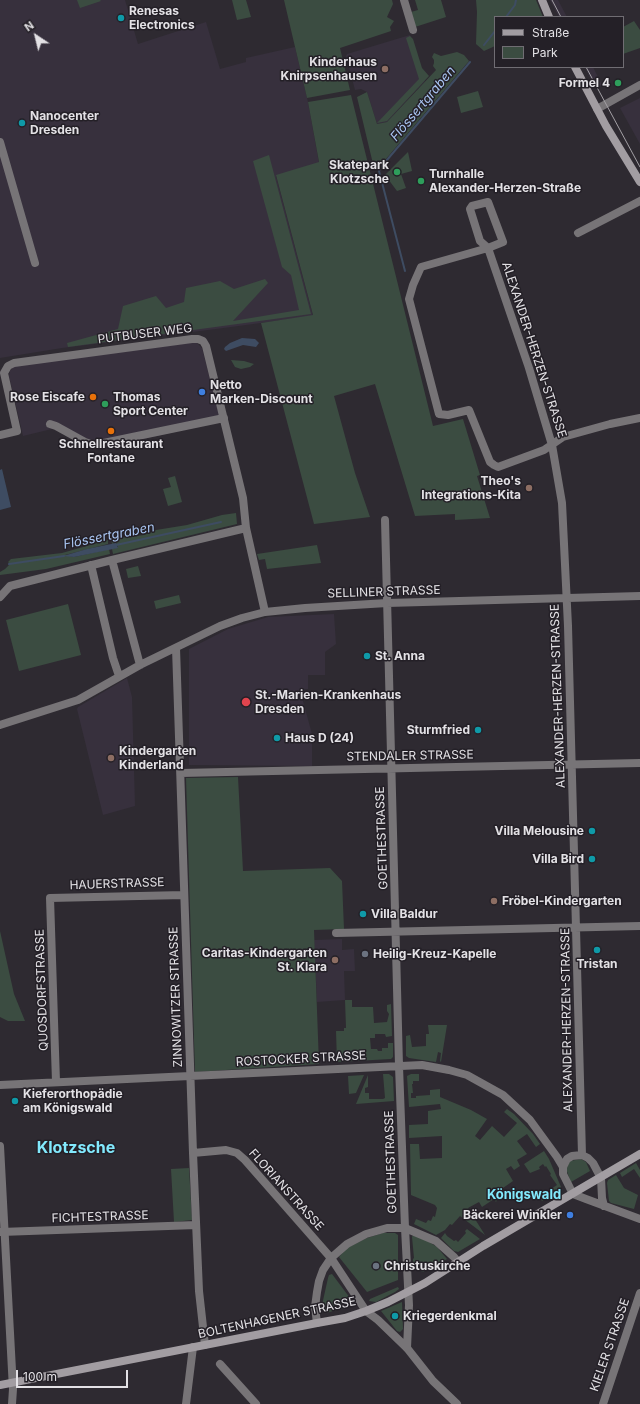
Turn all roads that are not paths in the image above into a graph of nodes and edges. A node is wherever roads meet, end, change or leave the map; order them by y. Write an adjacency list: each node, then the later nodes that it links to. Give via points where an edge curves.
1 (404, 0): 4 (street)
2 (542, 0): 3 (street)
3 (549, 16)
4 (413, 30)
5 (576, 68): 7 (street)
6 (640, 85): 7 (street)
7 (597, 109): 9 (street)
8 (0, 142): 13 (street)
9 (640, 182)
10 (640, 201): 11 (street)
11 (578, 233)
12 (488, 248): 12 (street, ALEXANDER-HERZEN-STRASSE, via 503,242 488,202 472,206 470,209 480,241); 18 (street, ALEXANDER-HERZEN-STRASSE); 18 (street, ALEXANDER-HERZEN-STRASSE, via 421,267 413,284 409,299 439,414 448,415 469,410 490,462 494,466 498,467)
13 (35, 263)
14 (224, 418): 16 (street, via 94,445); 17 (street, PUTBUSER WEG, via 206,346 203,341 192,339 14,363 8,366 4,373 18,431); 20 (street, PUTBUSER WEG, via 243,498)
15 (640, 418): 18 (street, via 564,437)
16 (50, 424)
17 (0, 435)
18 (552, 445): 25 (street, ALEXANDER-HERZEN-STRASSE, via 562,503)
19 (385, 520): 26 (street, GOETHESTRASSE)
20 (246, 528): 21 (street); 27 (street, PUTBUSER WEG)
21 (112, 560): 22 (street); 29 (street)
22 (91, 565): 24 (street, via 10,586); 30 (street)
23 (640, 596): 25 (street, SELLINER STRASSE)
24 (0, 597)
25 (567, 599): 26 (street, SELLINER STRASSE); 33 (street, ALEXANDER-HERZEN-STRASSE)
26 (387, 604): 27 (street, SELLINER STRASSE); 34 (street, GOETHESTRASSE)
27 (265, 612): 28 (street, SELLINER STRASSE, via 220,626)
28 (176, 648): 29 (street, SELLINER STRASSE); 35 (street, ZINNOWITZER STRASSE)
29 (140, 665): 30 (street, SELLINER STRASSE)
30 (120, 676): 31 (street, SELLINER STRASSE, via 72,703)
31 (0, 725)
32 (640, 763): 33 (street, STENDALER STRASSE)
33 (572, 765): 34 (street, STENDALER STRASSE); 39 (street, ALEXANDER-HERZEN-STRASSE)
34 (392, 768): 35 (street, STENDALER STRASSE); 40 (street, GOETHESTRASSE)
35 (181, 772): 36 (street, ZINNOWITZER STRASSE)
36 (184, 895): 37 (street, HAUERSTRASSE); 43 (street, ZINNOWITZER STRASSE)
37 (50, 898): 44 (street, QUOSDORFSTRASSE)
38 (640, 926): 39 (street)
39 (576, 927): 40 (street); 49 (street, ALEXANDER-HERZEN-STRASSE)
40 (397, 931): 41 (street); 42 (street, GOETHESTRASSE)
41 (336, 934)
42 (400, 1066): 43 (street, ROSTOCKER STRASSE); 50 (street, ROSTOCKER STRASSE, via 422,1065 448,1070 467,1076 503,1096 530,1120); 56 (street, GOETHESTRASSE)
43 (191, 1076): 44 (street, ROSTOCKER STRASSE); 47 (street, ZINNOWITZER STRASSE)
44 (56, 1082): 45 (street, ROSTOCKER STRASSE)
45 (0, 1085)
46 (0, 1146): 57 (street)
47 (193, 1152): 55 (street, ZINNOWITZER STRASSE); 58 (street, FLORIANSTRASSE, via 226,1150 237,1153)
48 (640, 1154): 51 (street, BOLTENHAGENER STRASSE)
49 (582, 1155): 50 (street, via 572,1156); 51 (street, via 593,1164)
50 (563, 1167): 52 (street, via 563,1174)
51 (601, 1178): 52 (street, BOLTENHAGENER STRASSE); 53 (street)
52 (573, 1194): 53 (street); 59 (street, BOLTENHAGENER STRASSE)
53 (604, 1206): 54 (street)
54 (640, 1219)
55 (196, 1225): 57 (street, FICHTESTRASSE); 64 (street, ZINNOWITZER STRASSE)
56 (405, 1228): 58 (street, via 387,1228 366,1234 347,1244); 59 (street, via 436,1241); 60 (street, GOETHESTRASSE)
57 (2, 1232): 68 (street)
58 (331, 1258): 62 (street, FLORIANSTRASSE); 63 (street, via 319,1281 315,1307)
59 (458, 1262): 60 (street, BOLTENHAGENER STRASSE)
60 (409, 1291): 62 (street, BOLTENHAGENER STRASSE); 66 (street, GOETHESTRASSE)
61 (640, 1293): 74 (street, KIELER STRASSE)
62 (366, 1312): 63 (street, BOLTENHAGENER STRASSE); 66 (street, via 383,1324)
63 (317, 1324): 64 (street, BOLTENHAGENER STRASSE)
64 (205, 1345): 65 (street, BOLTENHAGENER STRASSE)
65 (193, 1347): 68 (street, BOLTENHAGENER STRASSE); 71 (street)
66 (407, 1348): 73 (street, via 433,1381)
67 (220, 1364): 72 (street)
68 (13, 1382): 69 (street, BOLTENHAGENER STRASSE); 70 (street)
69 (0, 1385)
70 (12, 1404)
71 (186, 1404)
72 (256, 1404)
73 (456, 1404)
74 (603, 1404)

